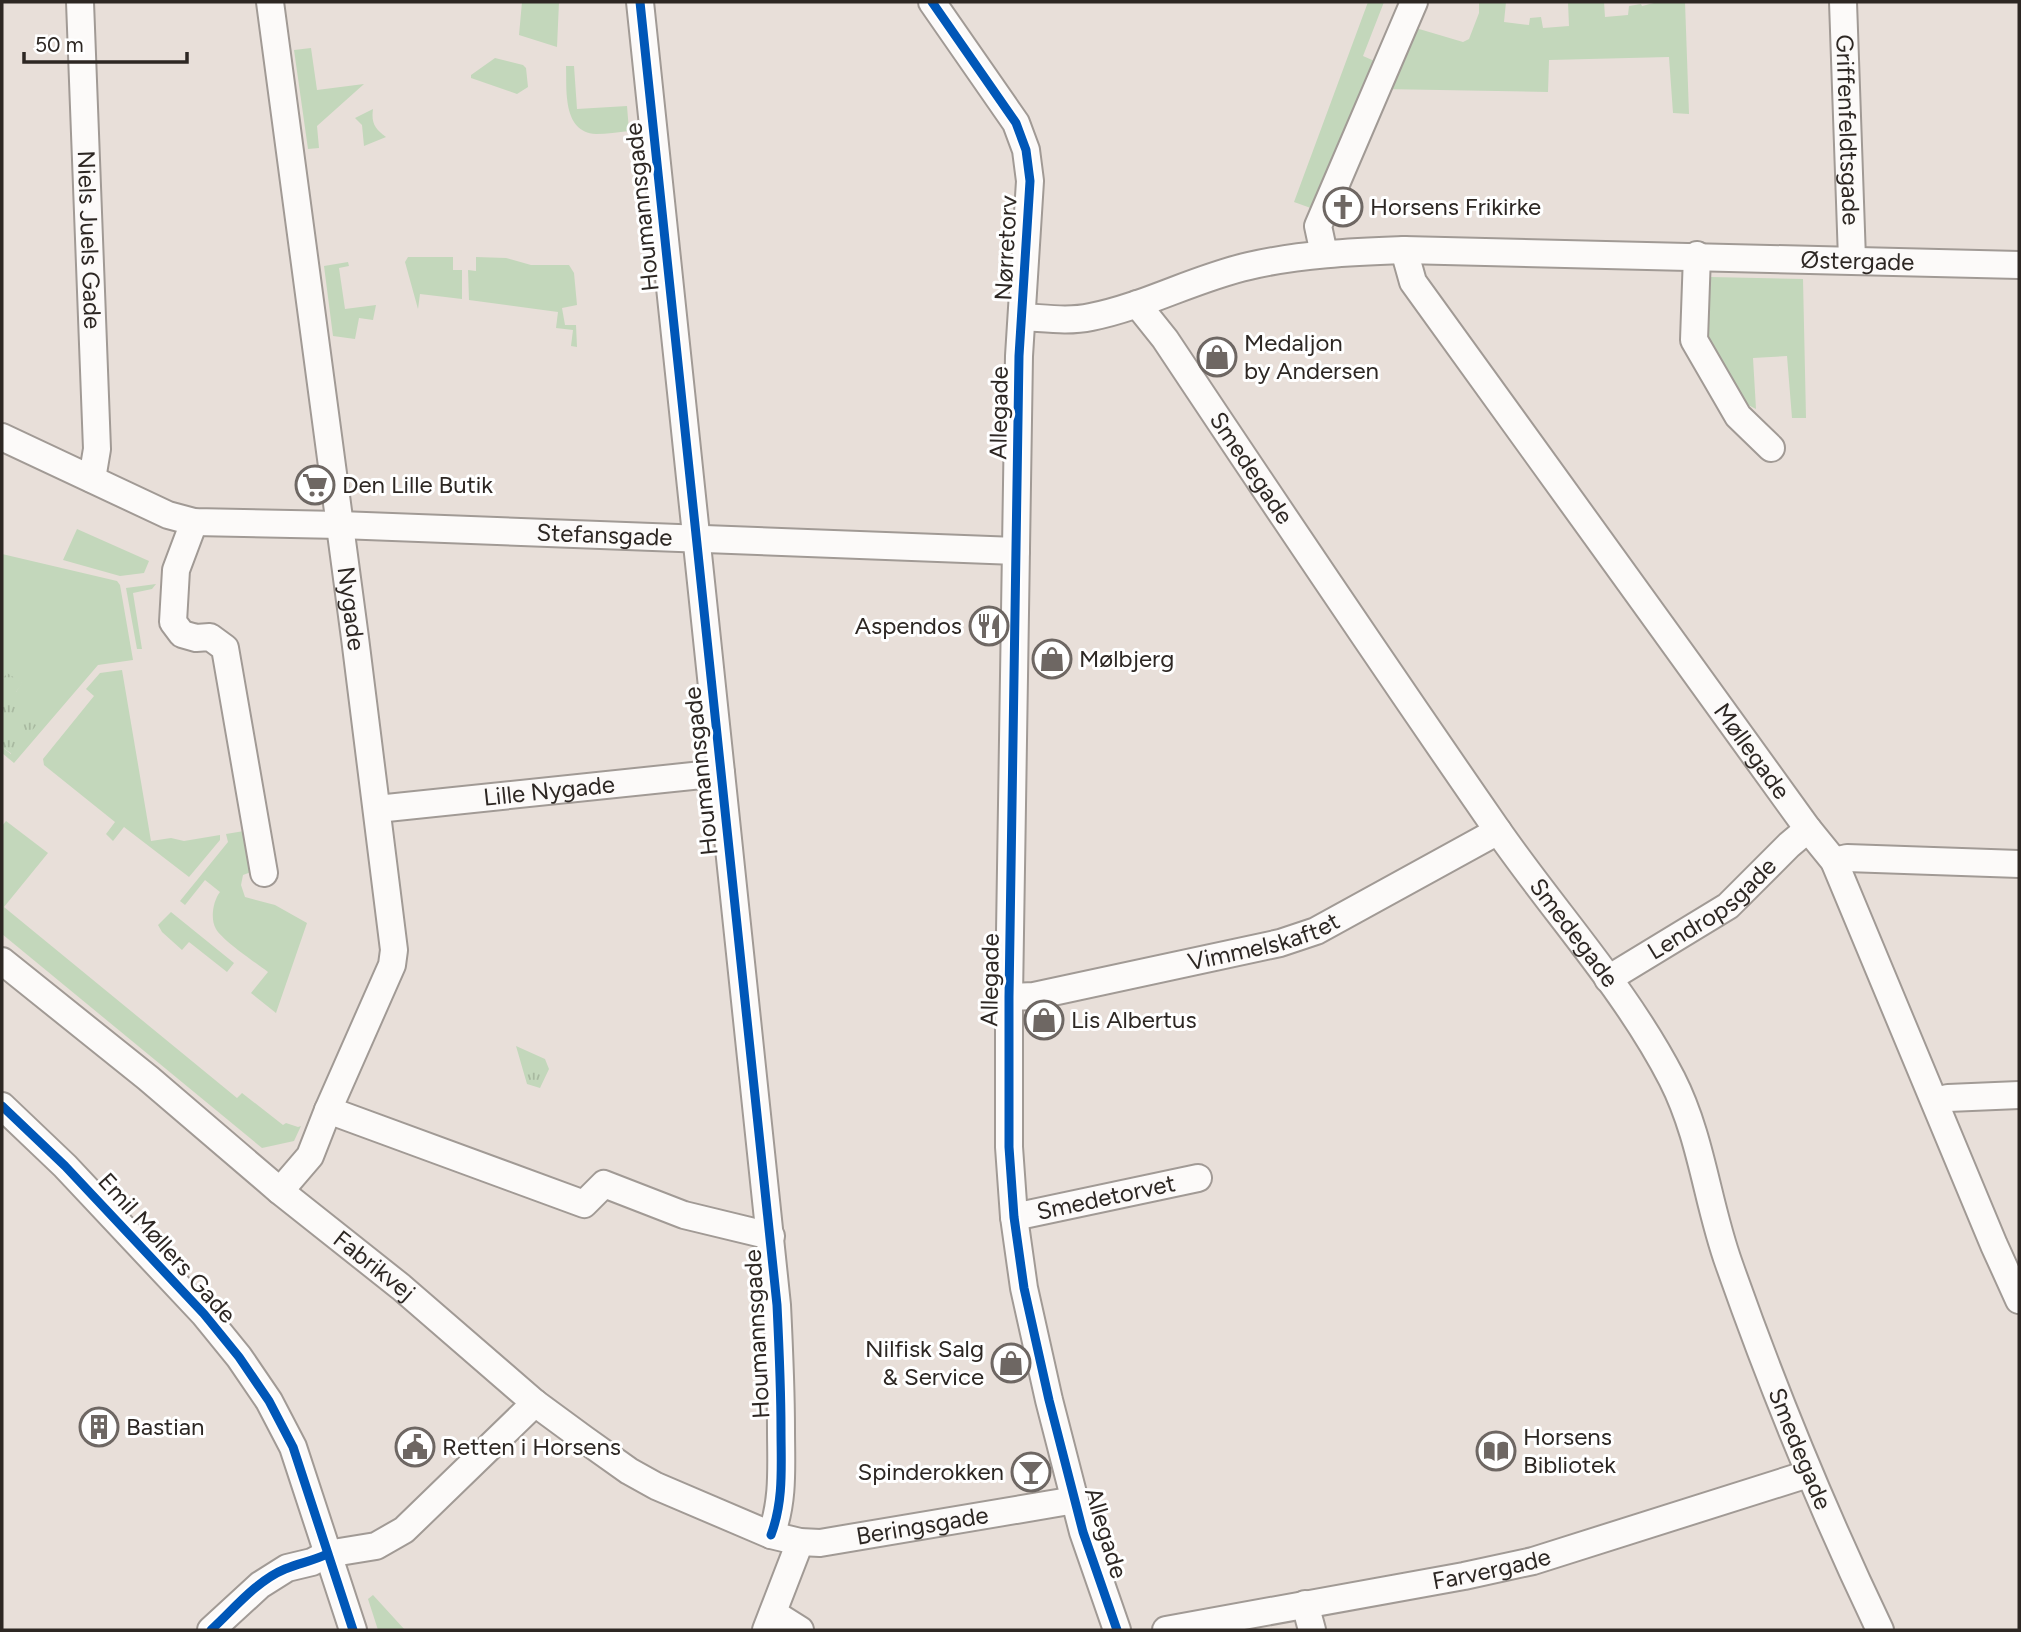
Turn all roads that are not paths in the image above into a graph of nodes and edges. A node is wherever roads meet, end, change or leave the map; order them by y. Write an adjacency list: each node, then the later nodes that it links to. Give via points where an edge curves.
1 (80, 2): 16 (street, Niels Juels Gade, via 97,449)
2 (270, 2): 18 (street, Nygade)
3 (640, 2): 19 (street, Houmannsgade)
4 (932, 2): 13 (street, Nørretorv, via 1016,123 1026,150 1030,181)
5 (1414, 2): 8 (street, via 1318,226)
6 (1843, 2): 10 (street, Griffenfeldtsgade)
7 (1404, 250): 8 (street, Nørretorv); 9 (street, Østergade); 23 (street, Møllegade, via 1413,282)
8 (1324, 254): 12 (street, Nørretorv, via 1250,266)
9 (1697, 255): 10 (street, Østergade); 15 (street, via 1694,340 1738,416)
10 (1852, 259): 11 (street, Østergade)
11 (2019, 265)
12 (1138, 304): 13 (street, Nørretorv, via 1089,318); 24 (street, Smedegade)
13 (1021, 317): 20 (street, Allegade)
14 (2, 437): 16 (street, Stefansgade)
15 (1771, 448)
16 (92, 479): 17 (street, Stefansgade, via 168,515)
17 (194, 522): 18 (street, Stefansgade); 27 (street, via 176,570 173,622 182,634 210,637 225,648)
18 (340, 525): 19 (street, Stefansgade); 22 (street, Nygade)
19 (698, 540): 20 (street, Stefansgade); 21 (street, Houmannsgade)
20 (1016, 551): 30 (street, Allegade)
21 (721, 773): 22 (street, Lille Nygade); 38 (street, Houmannsgade)
22 (377, 808): 34 (street, Nygade, via 392,965)
23 (1808, 829): 25 (street, Møllegade); 29 (street, Lendropsgade, via 1728,906)
24 (1498, 831): 29 (street, Smedegade); 30 (street, Vimmelskaftet, via 1316,931 1034,996)
25 (1834, 861): 26 (street); 32 (street, Møllegade)
26 (2019, 864)
27 (264, 873)
28 (2, 961): 36 (street, Fabrikvej)
29 (1608, 979): 41 (street, Smedegade, via 1641,1025 1683,1103 1727,1261)
30 (1009, 997): 37 (street, Allegade)
31 (2019, 1095): 32 (street)
32 (1936, 1101): 39 (street, Møllegade)
33 (2, 1105): 45 (street, Emil Møllers Gade, via 65,1166 239,1357 293,1447)
34 (328, 1110): 36 (street, Nygade, via 310,1156); 38 (street, Houmannsgade, via 584,1203 604,1184 684,1215)
35 (1198, 1178): 37 (street, Smedetorvet)
36 (280, 1191): 40 (street, Fabrikvej)
37 (1014, 1217): 42 (street, Allegade, via 1024,1288)
38 (771, 1236): 43 (street, Houmannsgade, via 781,1374 782,1487)
39 (2019, 1300)
40 (535, 1403): 43 (street, Fabrikvej, via 629,1471); 45 (street, via 404,1530 376,1546)
41 (1808, 1474): 46 (street, Farvergade, via 1533,1560); 54 (street, Smedegade)
42 (1074, 1500): 44 (street, Beringsgade, via 820,1543); 51 (street, Allegade)
43 (771, 1535): 44 (street, Beringsgade)
44 (800, 1542): 47 (street)
45 (327, 1554): 48 (street, via 275,1574); 49 (street, Emil Møllers Gade)
46 (1305, 1604): 52 (street, Farvergade); 53 (street)
47 (769, 1622): 50 (street)
48 (211, 1630)
49 (353, 1630)
50 (800, 1630)
51 (1117, 1630)
52 (1166, 1630)
53 (1312, 1630)
54 (1880, 1630)

